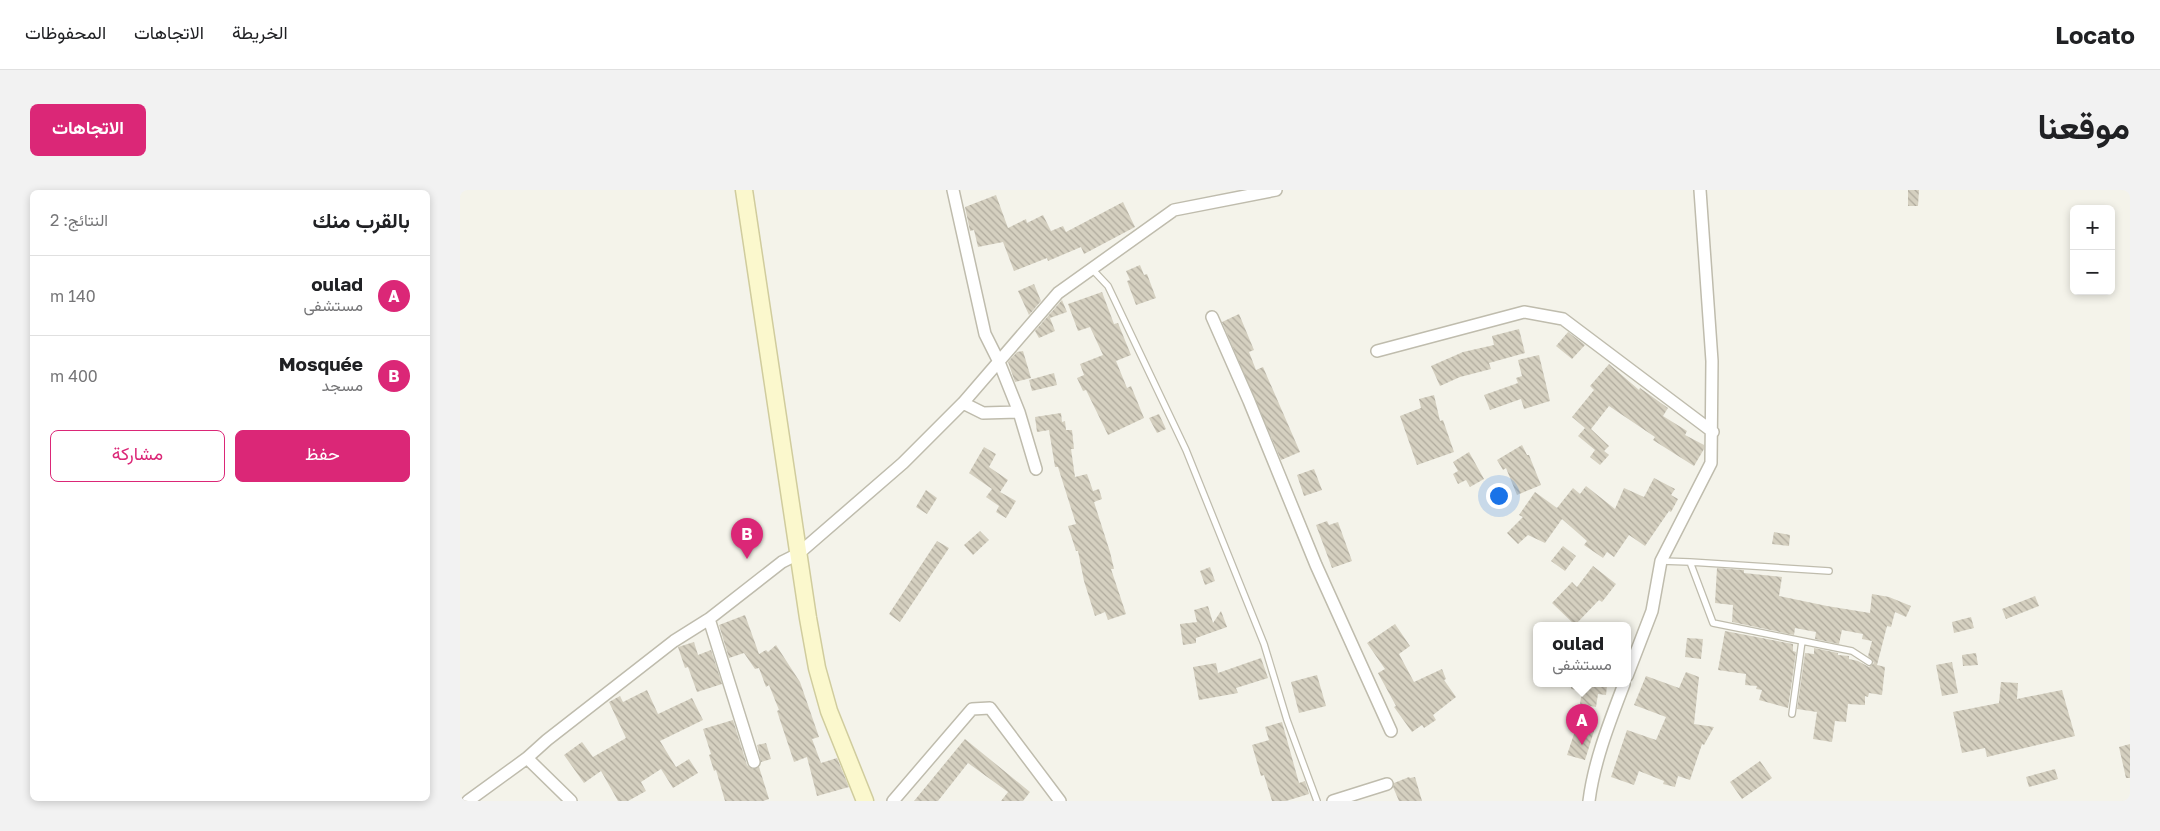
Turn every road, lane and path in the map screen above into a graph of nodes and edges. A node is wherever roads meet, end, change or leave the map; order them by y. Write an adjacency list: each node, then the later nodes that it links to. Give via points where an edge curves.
1 (744, 190): 13 (street)
2 (954, 190): 8 (street, via 985,334)
3 (1276, 190): 5 (street, via 1174,210)
4 (1700, 190): 11 (street, via 1712,361)
5 (1092, 269): 8 (street, via 1058,293); 32 (lane, via 1108,286 1186,450 1264,644)
6 (1212, 317): 23 (street, via 1316,565)
7 (1377, 351): 11 (street, via 1524,312 1563,319)
8 (999, 362): 9 (street); 10 (street)
9 (963, 403): 10 (street, via 983,413); 13 (street, via 903,463)
10 (1019, 412): 12 (street)
11 (1713, 432): 14 (street, via 1711,463)
12 (1036, 469)
13 (798, 554): 17 (street, via 782,562); 29 (street, via 824,693 834,727)
14 (1661, 561): 15 (lane); 20 (street, via 1652,611)
15 (1690, 562): 16 (lane); 18 (lane, via 1713,623)
16 (1829, 571)
17 (709, 619): 24 (street, via 674,641); 25 (street)
18 (1802, 641): 19 (lane, via 1852,651); 22 (lane)
19 (1869, 662)
20 (1631, 666)
21 (1623, 687): 34 (street, via 1599,758)
22 (1792, 714)
23 (1391, 732)
24 (528, 758): 27 (street); 28 (street)
25 (754, 762)
26 (1387, 784): 33 (street)
27 (468, 801)
28 (570, 801)
29 (865, 801)
30 (893, 801): 31 (street, via 972,709 990,708)
31 (1060, 801)
32 (1316, 801)
33 (1334, 801)
34 (1589, 801)

